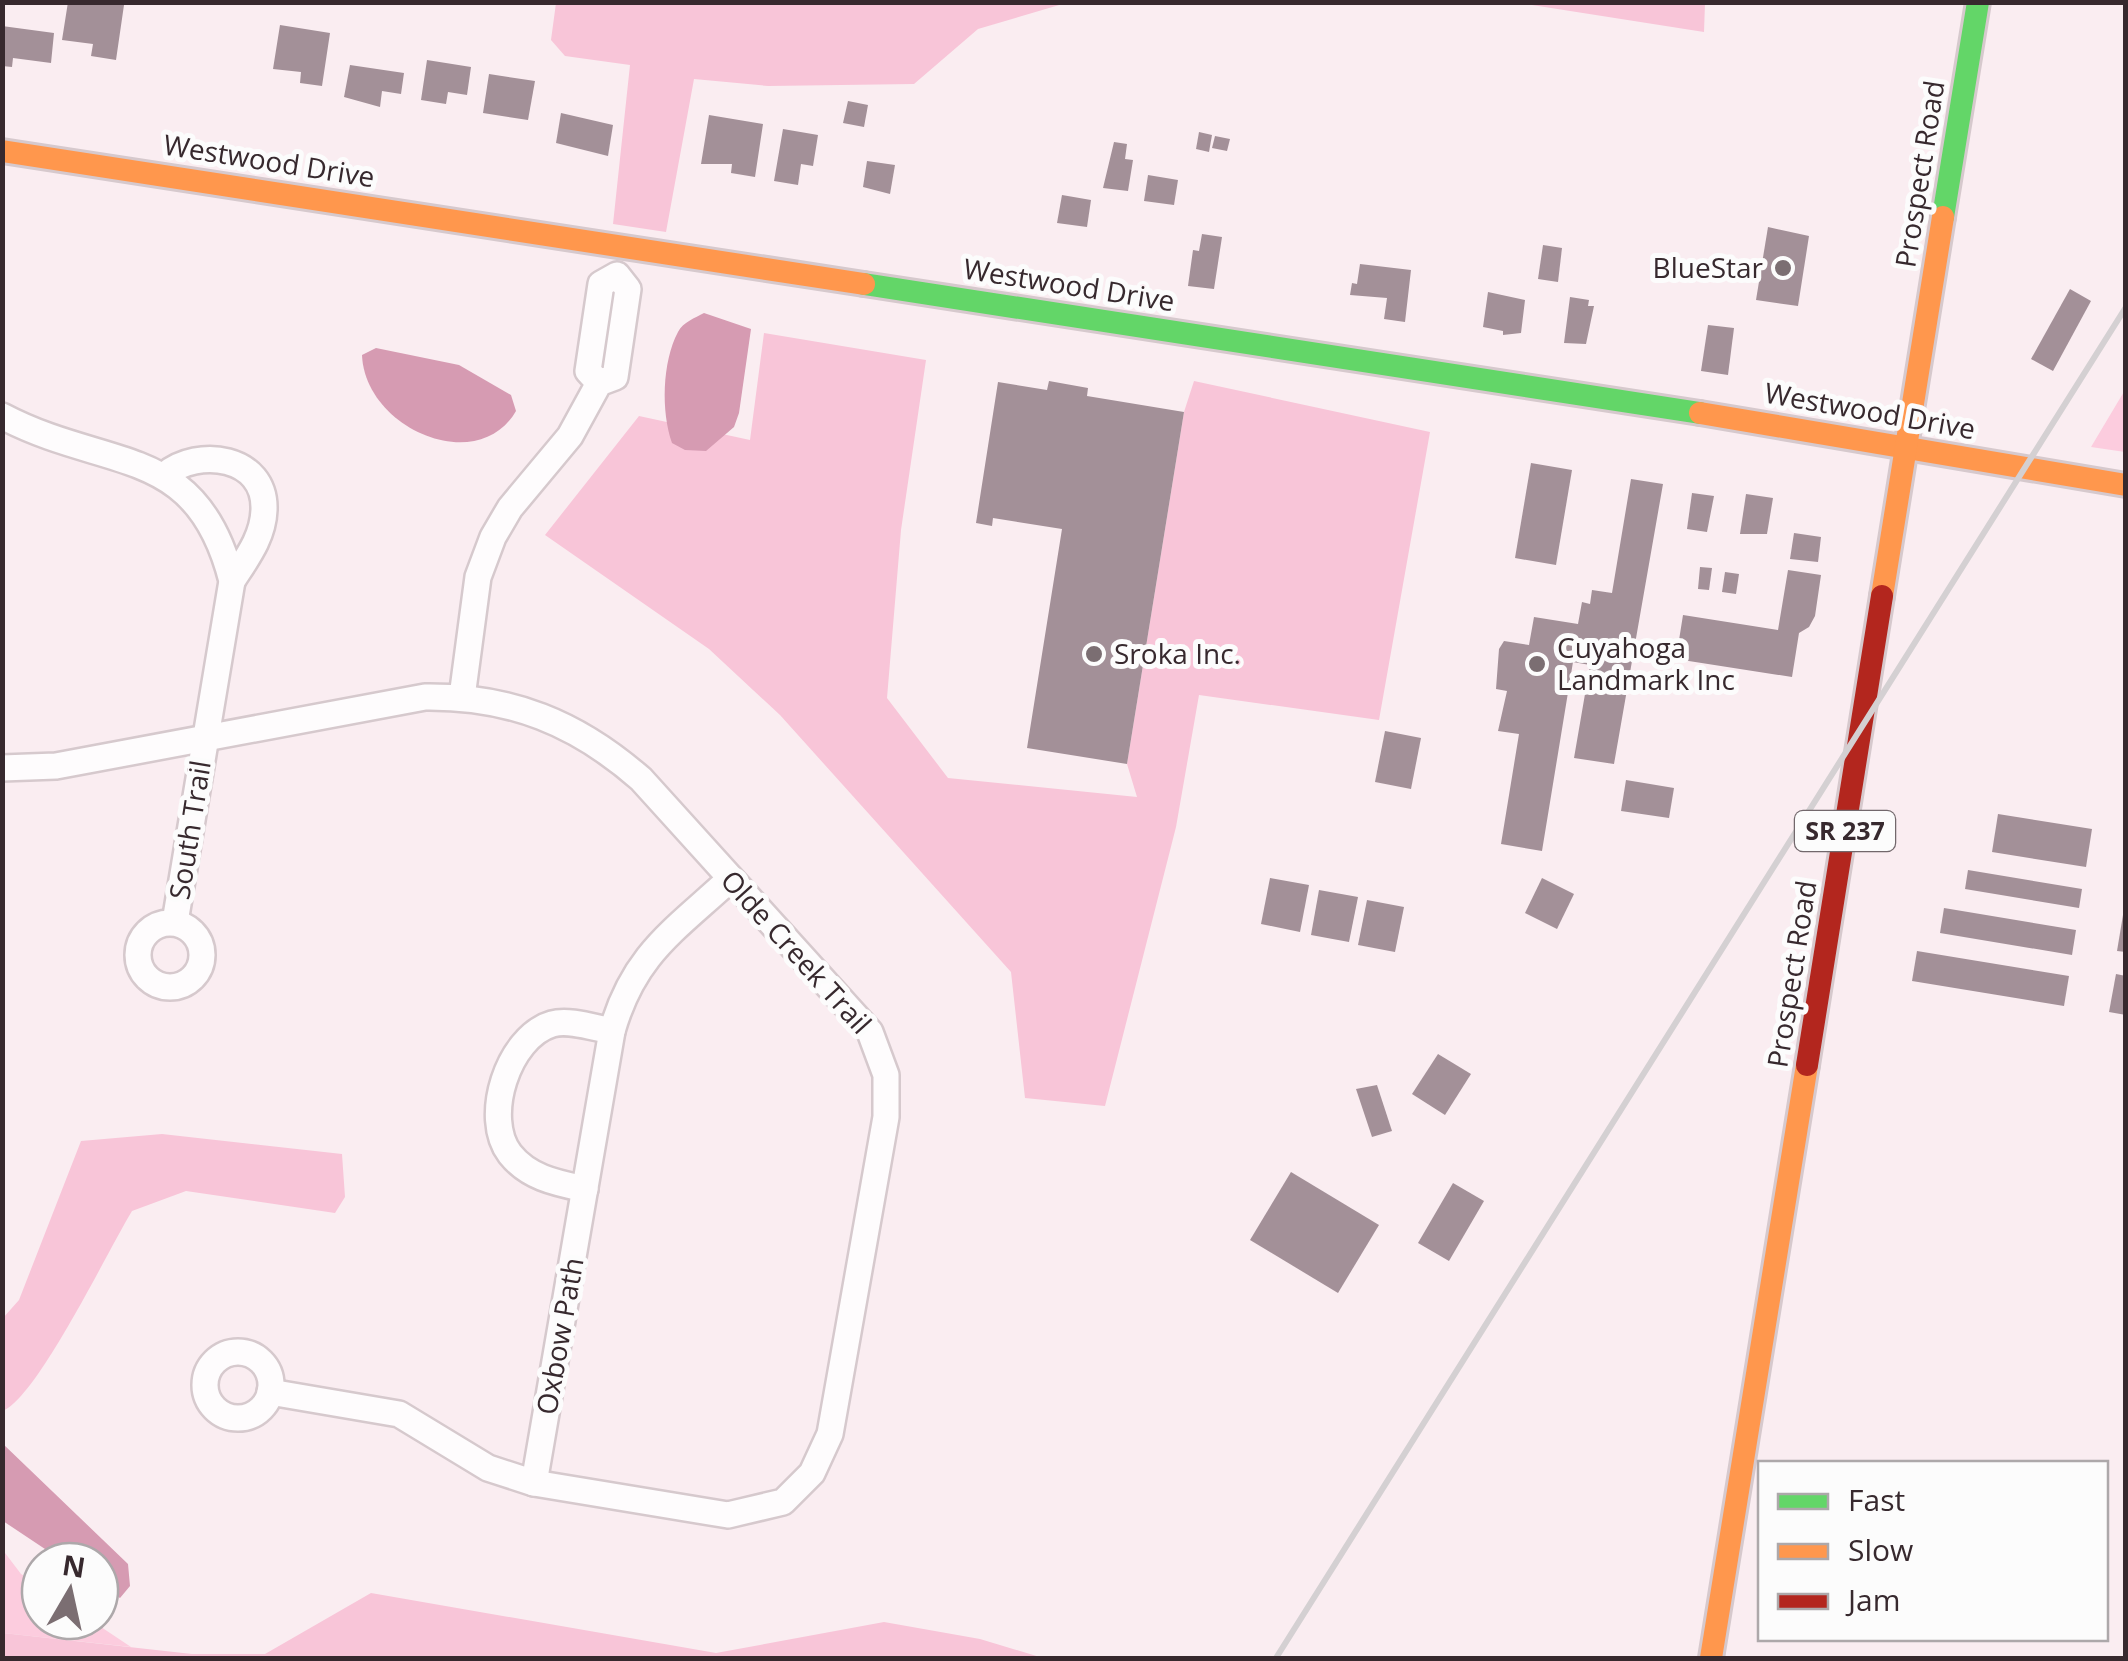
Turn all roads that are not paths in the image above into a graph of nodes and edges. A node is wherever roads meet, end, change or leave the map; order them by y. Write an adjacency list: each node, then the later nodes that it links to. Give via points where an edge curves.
1 (1978, 2): 5 (street, Prospect Road / SR 237)
2 (2, 151): 3 (street, Westwood Drive)
3 (621, 246): 5 (street, Westwood Drive); 9 (street, via 617,274 628,289 616,378 599,382 570,436 493,537 478,577)
4 (2, 416): 6 (street, via 40,436)
5 (1906, 445): 7 (street, Westwood Drive); 18 (street, Prospect Road / SR 237)
6 (164, 475): 8 (street, via 198,501 222,540); 8 (street, via 212,456 244,469 256,484 264,506 260,534)
7 (2126, 485)
8 (232, 581): 10 (street, South Trail)
9 (462, 696): 10 (street, Olde Creek Trail, via 388,703); 12 (street, Olde Creek Trail, via 528,709 606,748 666,804)
10 (206, 738): 11 (street, Olde Creek Trail, via 56,766); 13 (street, South Trail)
11 (2, 768)
12 (730, 879): 14 (street, Oxbow Path, via 644,960 623,993); 17 (street, Olde Creek Trail, via 852,1008 870,1032 886,1074 878,1172 830,1434 812,1473 782,1502 728,1515)
13 (175, 922)
14 (612, 1031): 15 (street, Oxbow Path); 15 (street, via 556,1022 538,1030 522,1044 502,1092 499,1127 512,1156 548,1181)
15 (585, 1189): 17 (street, Oxbow Path)
16 (270, 1392): 17 (street, Olde Creek Trail, via 399,1414 488,1468)
17 (534, 1483)
18 (1710, 1658)

